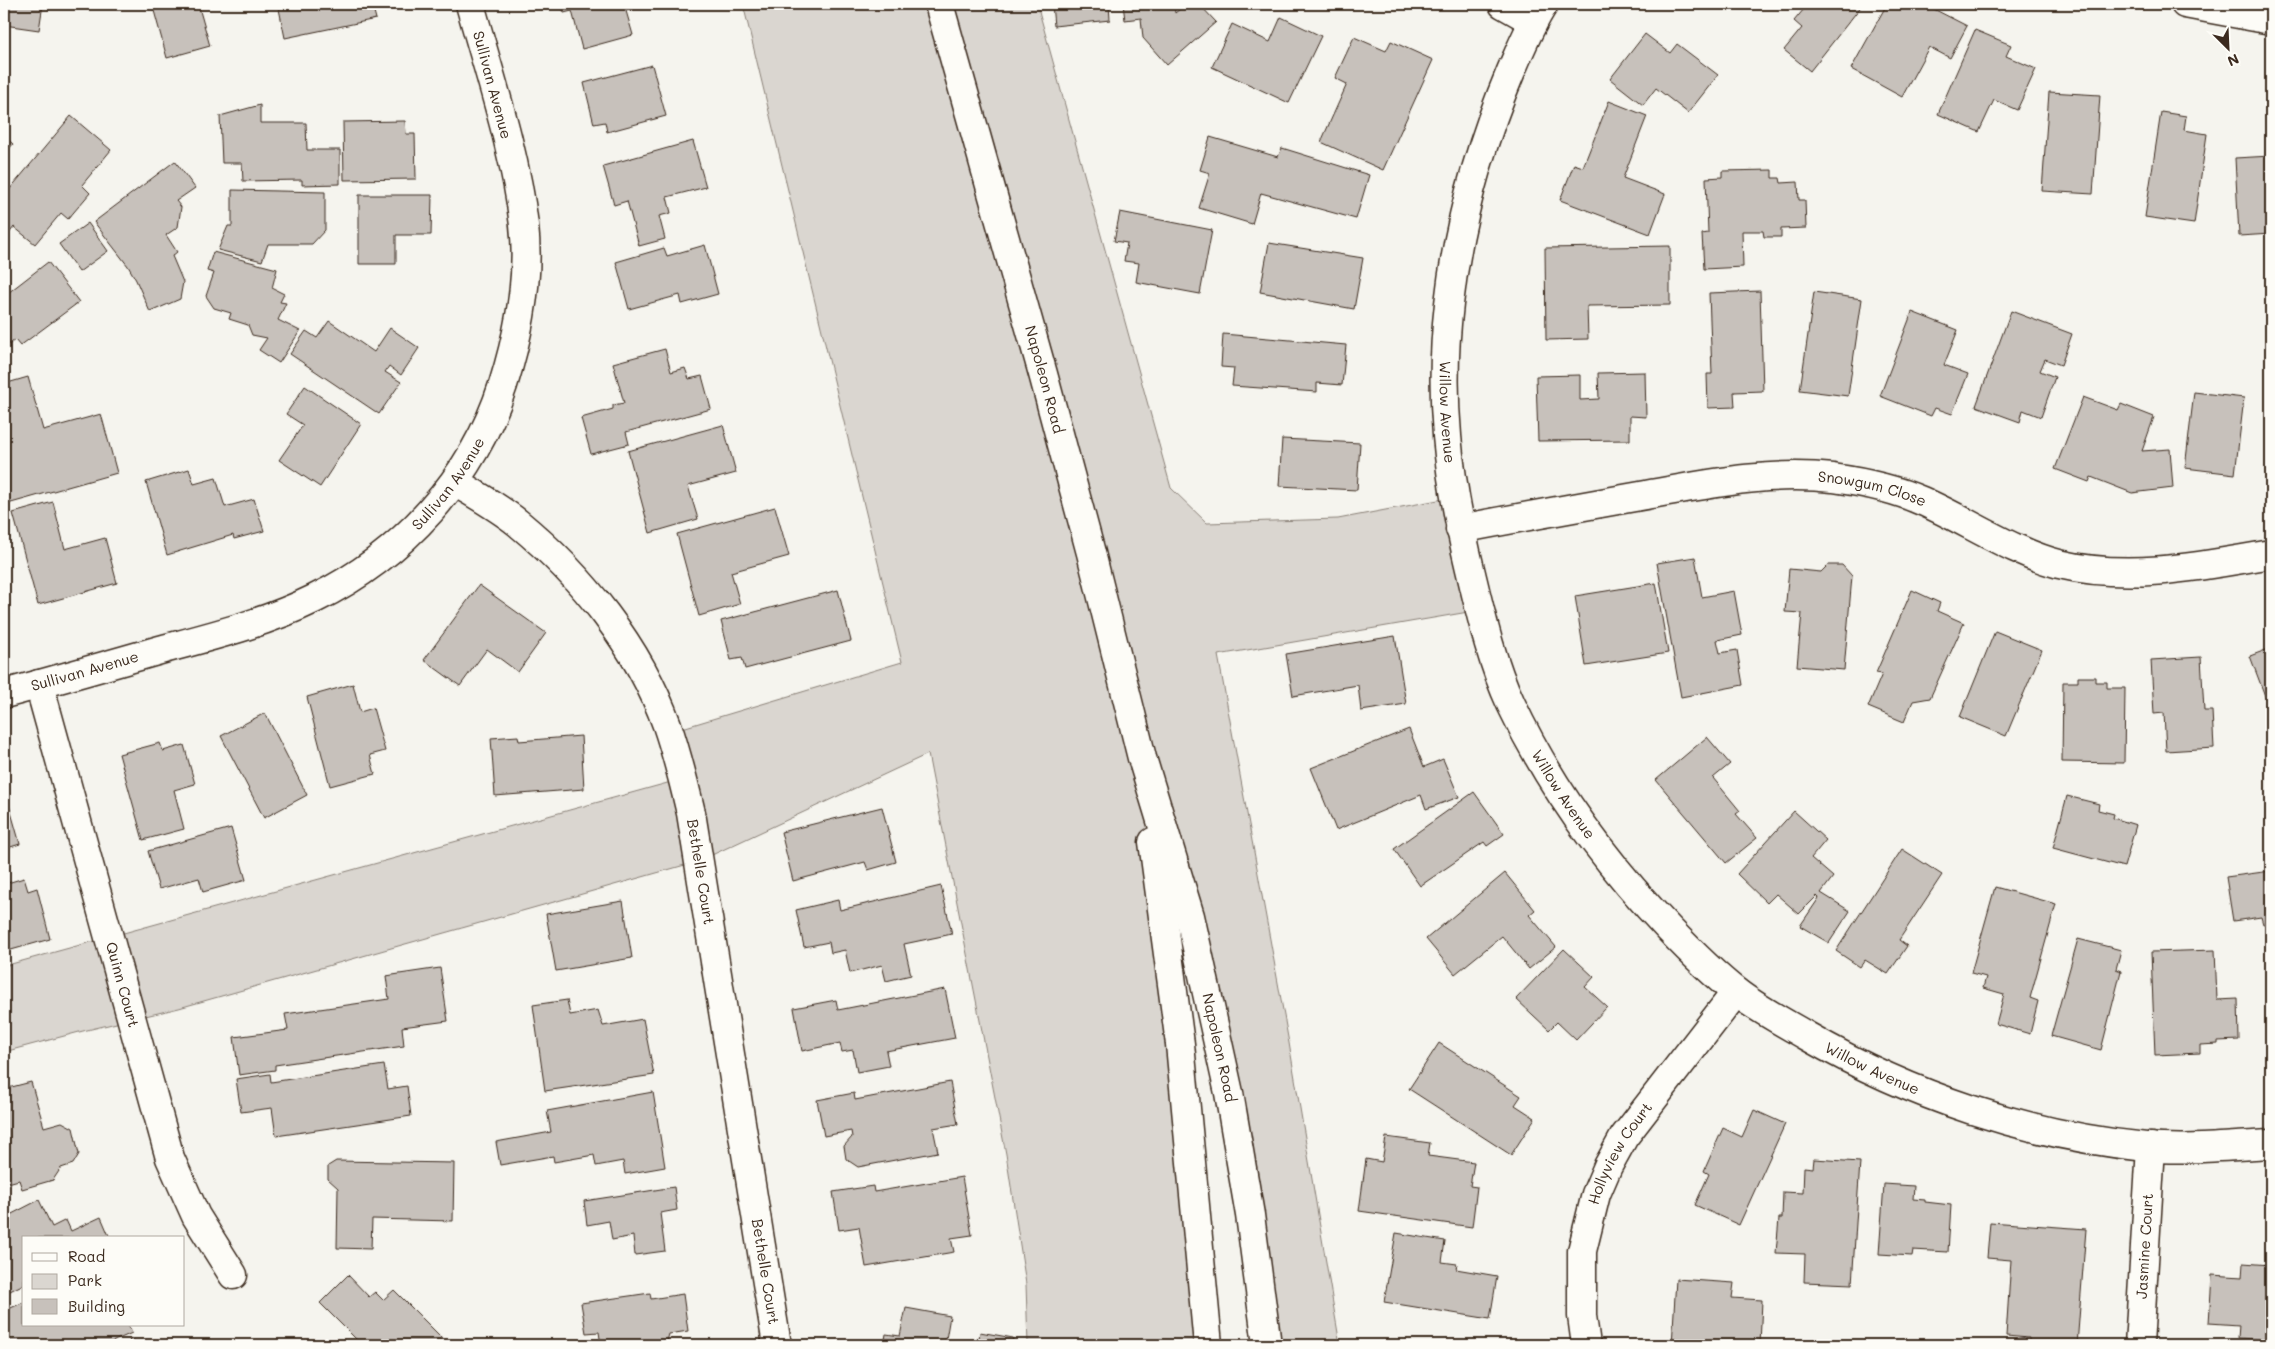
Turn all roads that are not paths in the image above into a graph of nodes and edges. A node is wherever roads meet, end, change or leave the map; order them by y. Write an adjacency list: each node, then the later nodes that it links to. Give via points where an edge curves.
1 (470, 4): 7 (street, Sullivan Avenue, via 512,157 524,227 526,263 518,324 496,407)
2 (939, 4): 12 (street, Napoleon Road, via 1046,383)
3 (1504, 4): 5 (street)
4 (2184, 4): 6 (street)
5 (1538, 12): 8 (street, Willow Avenue, via 1489,123 1458,236 1443,363 1446,441)
6 (2271, 20)
7 (455, 482): 10 (street, Sullivan Avenue, via 432,511 379,560 313,600 229,631); 17 (street, Bethelle Court, via 518,523 587,590 630,649 667,726 691,813)
8 (1460, 528): 9 (street, Snowgum Close, via 1721,481 1783,475 1833,478 1880,487 1920,500 2059,564 2104,570 2152,571); 13 (street, Willow Avenue, via 1496,666 1511,703 1556,783 1605,855 1644,903)
9 (2271, 554)
10 (39, 684): 11 (street, Sullivan Avenue); 16 (street, Quinn Court, via 170,1158 196,1216)
11 (4, 694)
12 (1142, 758): 18 (street, Napoleon Road, via 1180,1044); 19 (street, Napoleon Road, via 1190,916 1229,1093)
13 (1736, 992): 15 (street, Willow Avenue, via 1767,1014 1886,1078 2038,1128 2086,1139); 20 (street, Hollyview Court, via 1624,1137 1596,1194 1582,1251 1582,1316)
14 (2271, 1144): 15 (street, Willow Avenue)
15 (2151, 1147): 21 (street, Jasmine Court)
16 (233, 1275)
17 (777, 1345)
18 (1208, 1345)
19 (1268, 1345)
20 (1586, 1345)
21 (2138, 1345)

